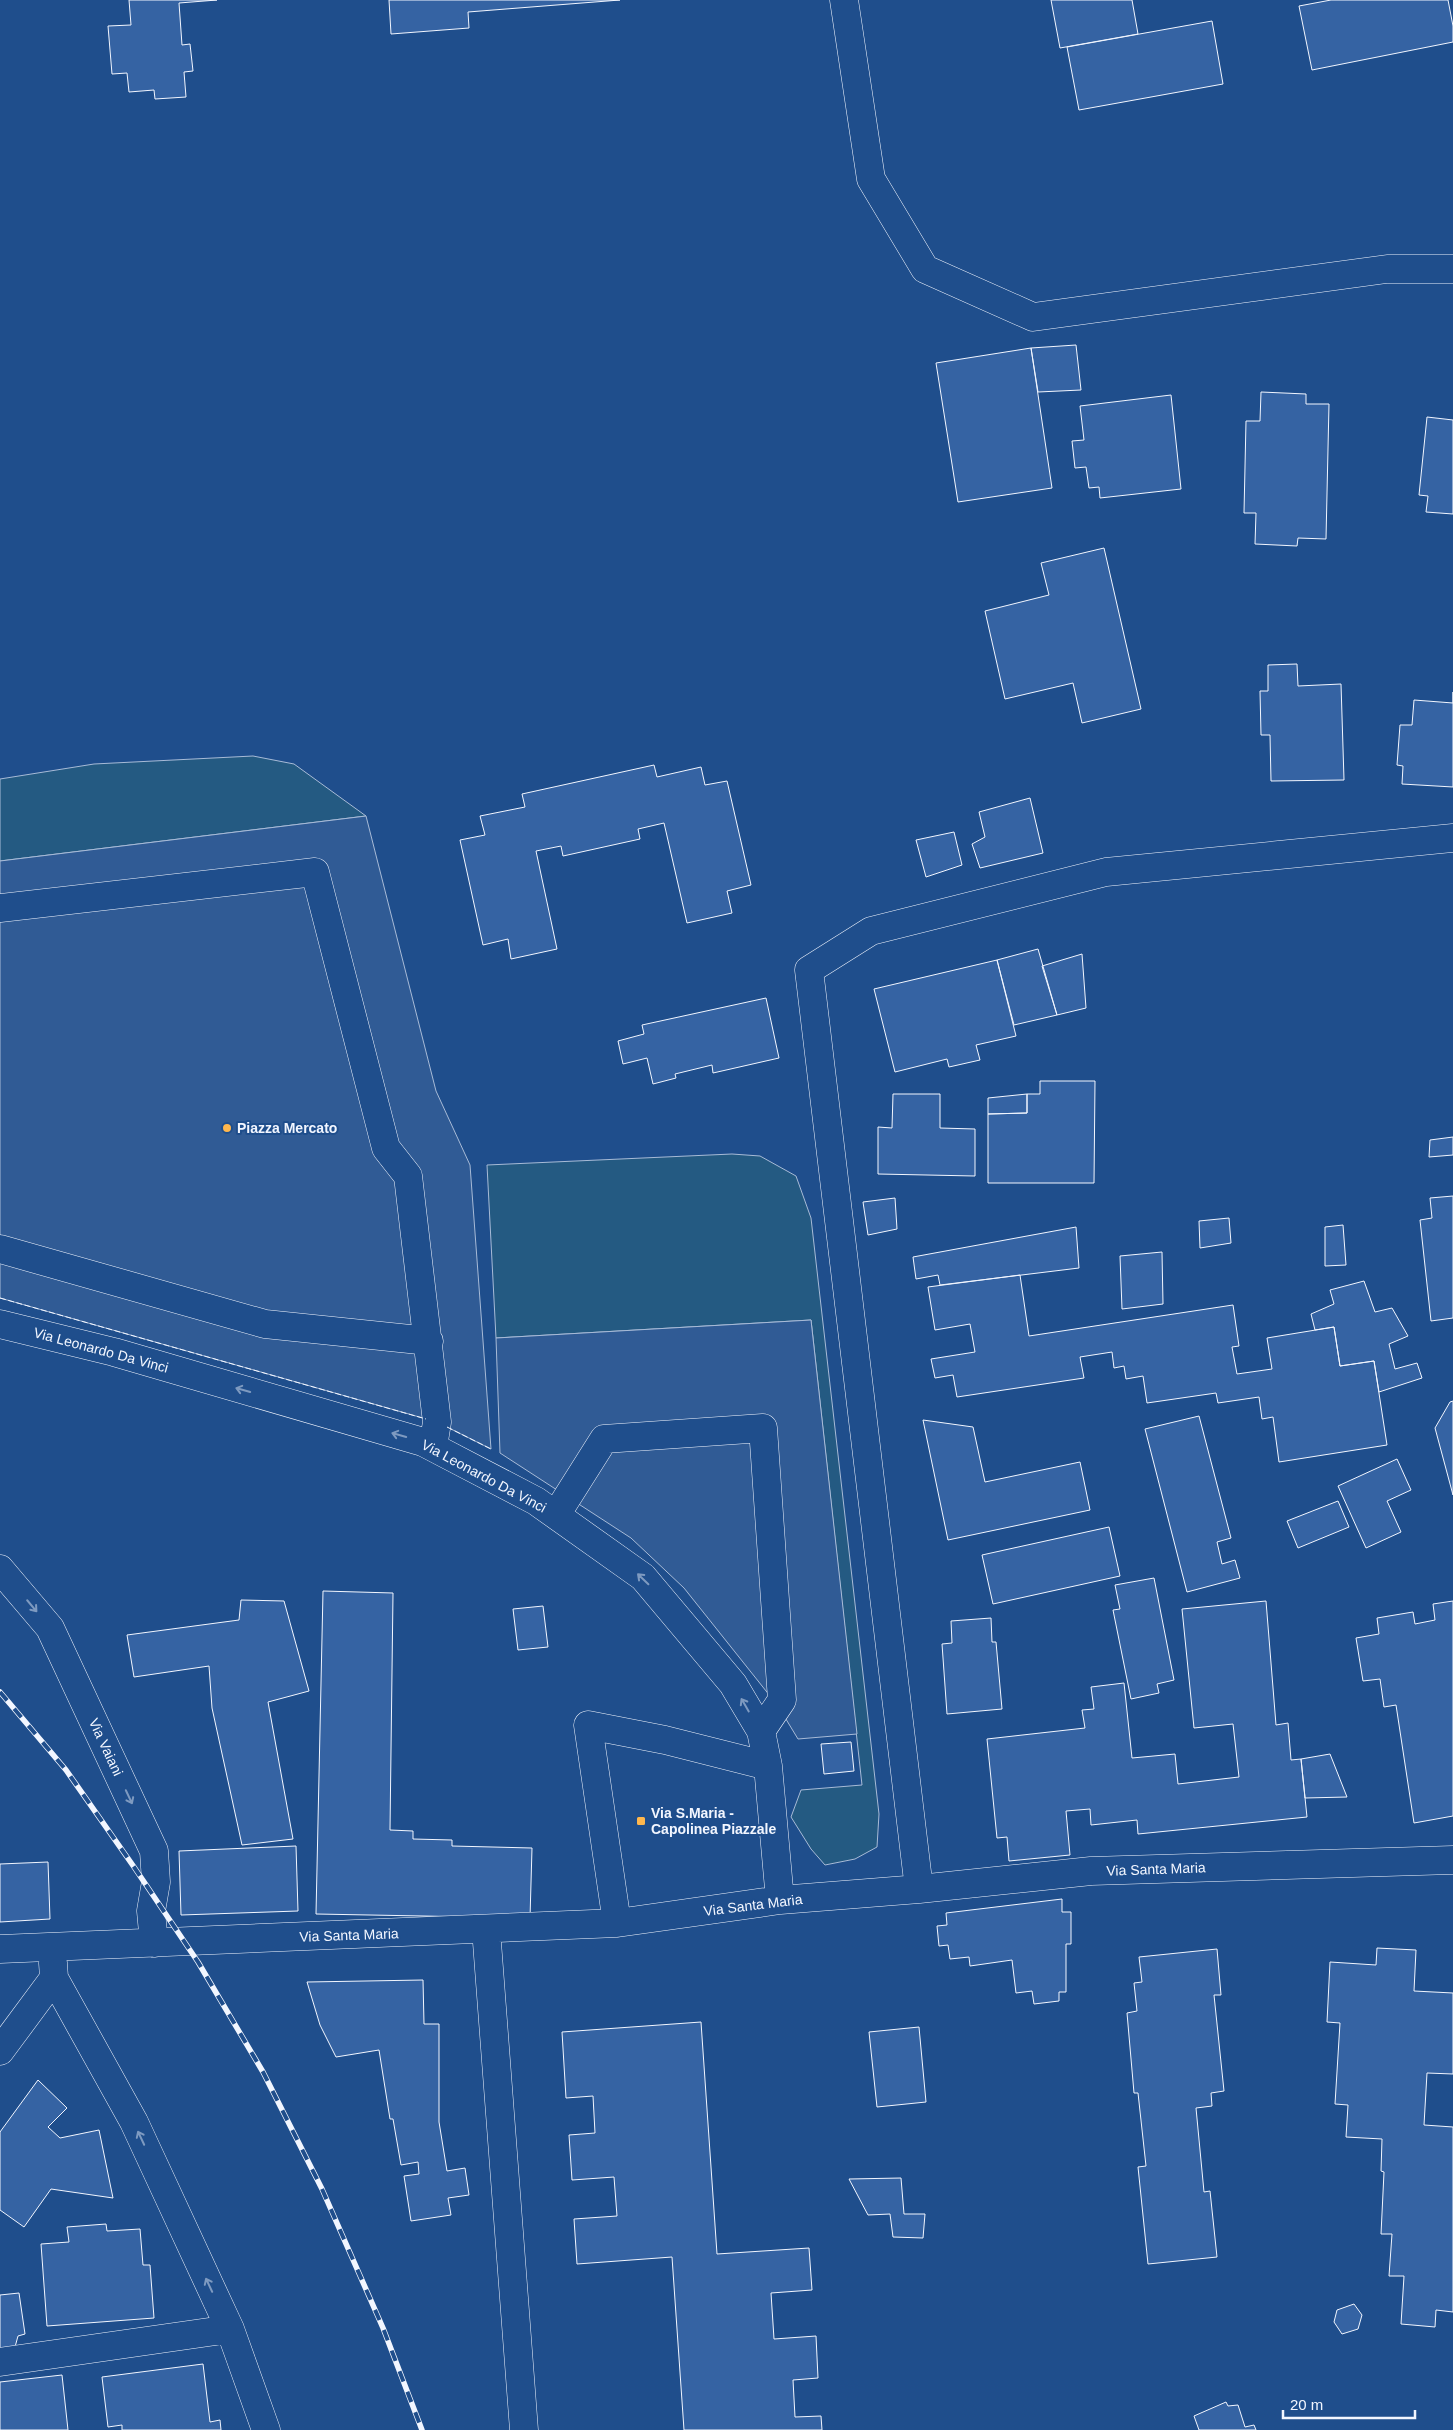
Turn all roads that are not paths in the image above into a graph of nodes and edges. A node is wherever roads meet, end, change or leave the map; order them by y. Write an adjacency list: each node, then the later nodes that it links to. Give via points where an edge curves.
1 (844, 0): 2 (street, via 870,180 925,269 934,273 1033,316 1387,269)
2 (1453, 269)
3 (1453, 838): 14 (street, via 1106,872 871,931 809,970)
4 (0, 908): 7 (street, via 315,872 386,1148 408,1176)
5 (0, 1249): 7 (street, via 265,1324)
6 (0, 1324): 8 (street, Via Leonardo Da Vinci, one-way to 6, via 123,1355)
7 (429, 1341): 8 (street, via 437,1422)
8 (433, 1447): 9 (street, Via Leonardo Da Vinci, via 536,1501)
9 (556, 1515): 11 (street, Via Leonardo Da Vinci, one-way to 9, via 734,1684 643,1577); 11 (street, via 604,1439 763,1428 782,1700)
10 (0, 1569): 18 (street, Via Vaiani, one-way to 18, via 50,1628 154,1851 156,1882 151,1911)
11 (761, 1731): 12 (street, Via Leonardo Da Vinci)
12 (768, 1766): 15 (street, Via Leonardo Da Vinci); 16 (street, via 588,1725)
13 (1453, 1860): 14 (street, Via Santa Maria, via 1091,1871)
14 (919, 1889): 15 (street, Via Santa Maria)
15 (780, 1900): 16 (street, Via Santa Maria)
16 (617, 1923): 17 (street, Via Santa Maria)
17 (486, 1929): 18 (street, Via Santa Maria); 26 (street)
18 (154, 1943): 19 (street, Via Santa Maria)
19 (52, 1946): 20 (street, Via Santa Maria); 21 (street)
20 (0, 1949)
21 (54, 1978): 22 (street); 23 (street, one-way to 21, via 134,2122)
22 (0, 2051)
23 (230, 2330): 24 (street); 25 (street)
24 (0, 2362)
25 (266, 2430)
26 (524, 2430)

